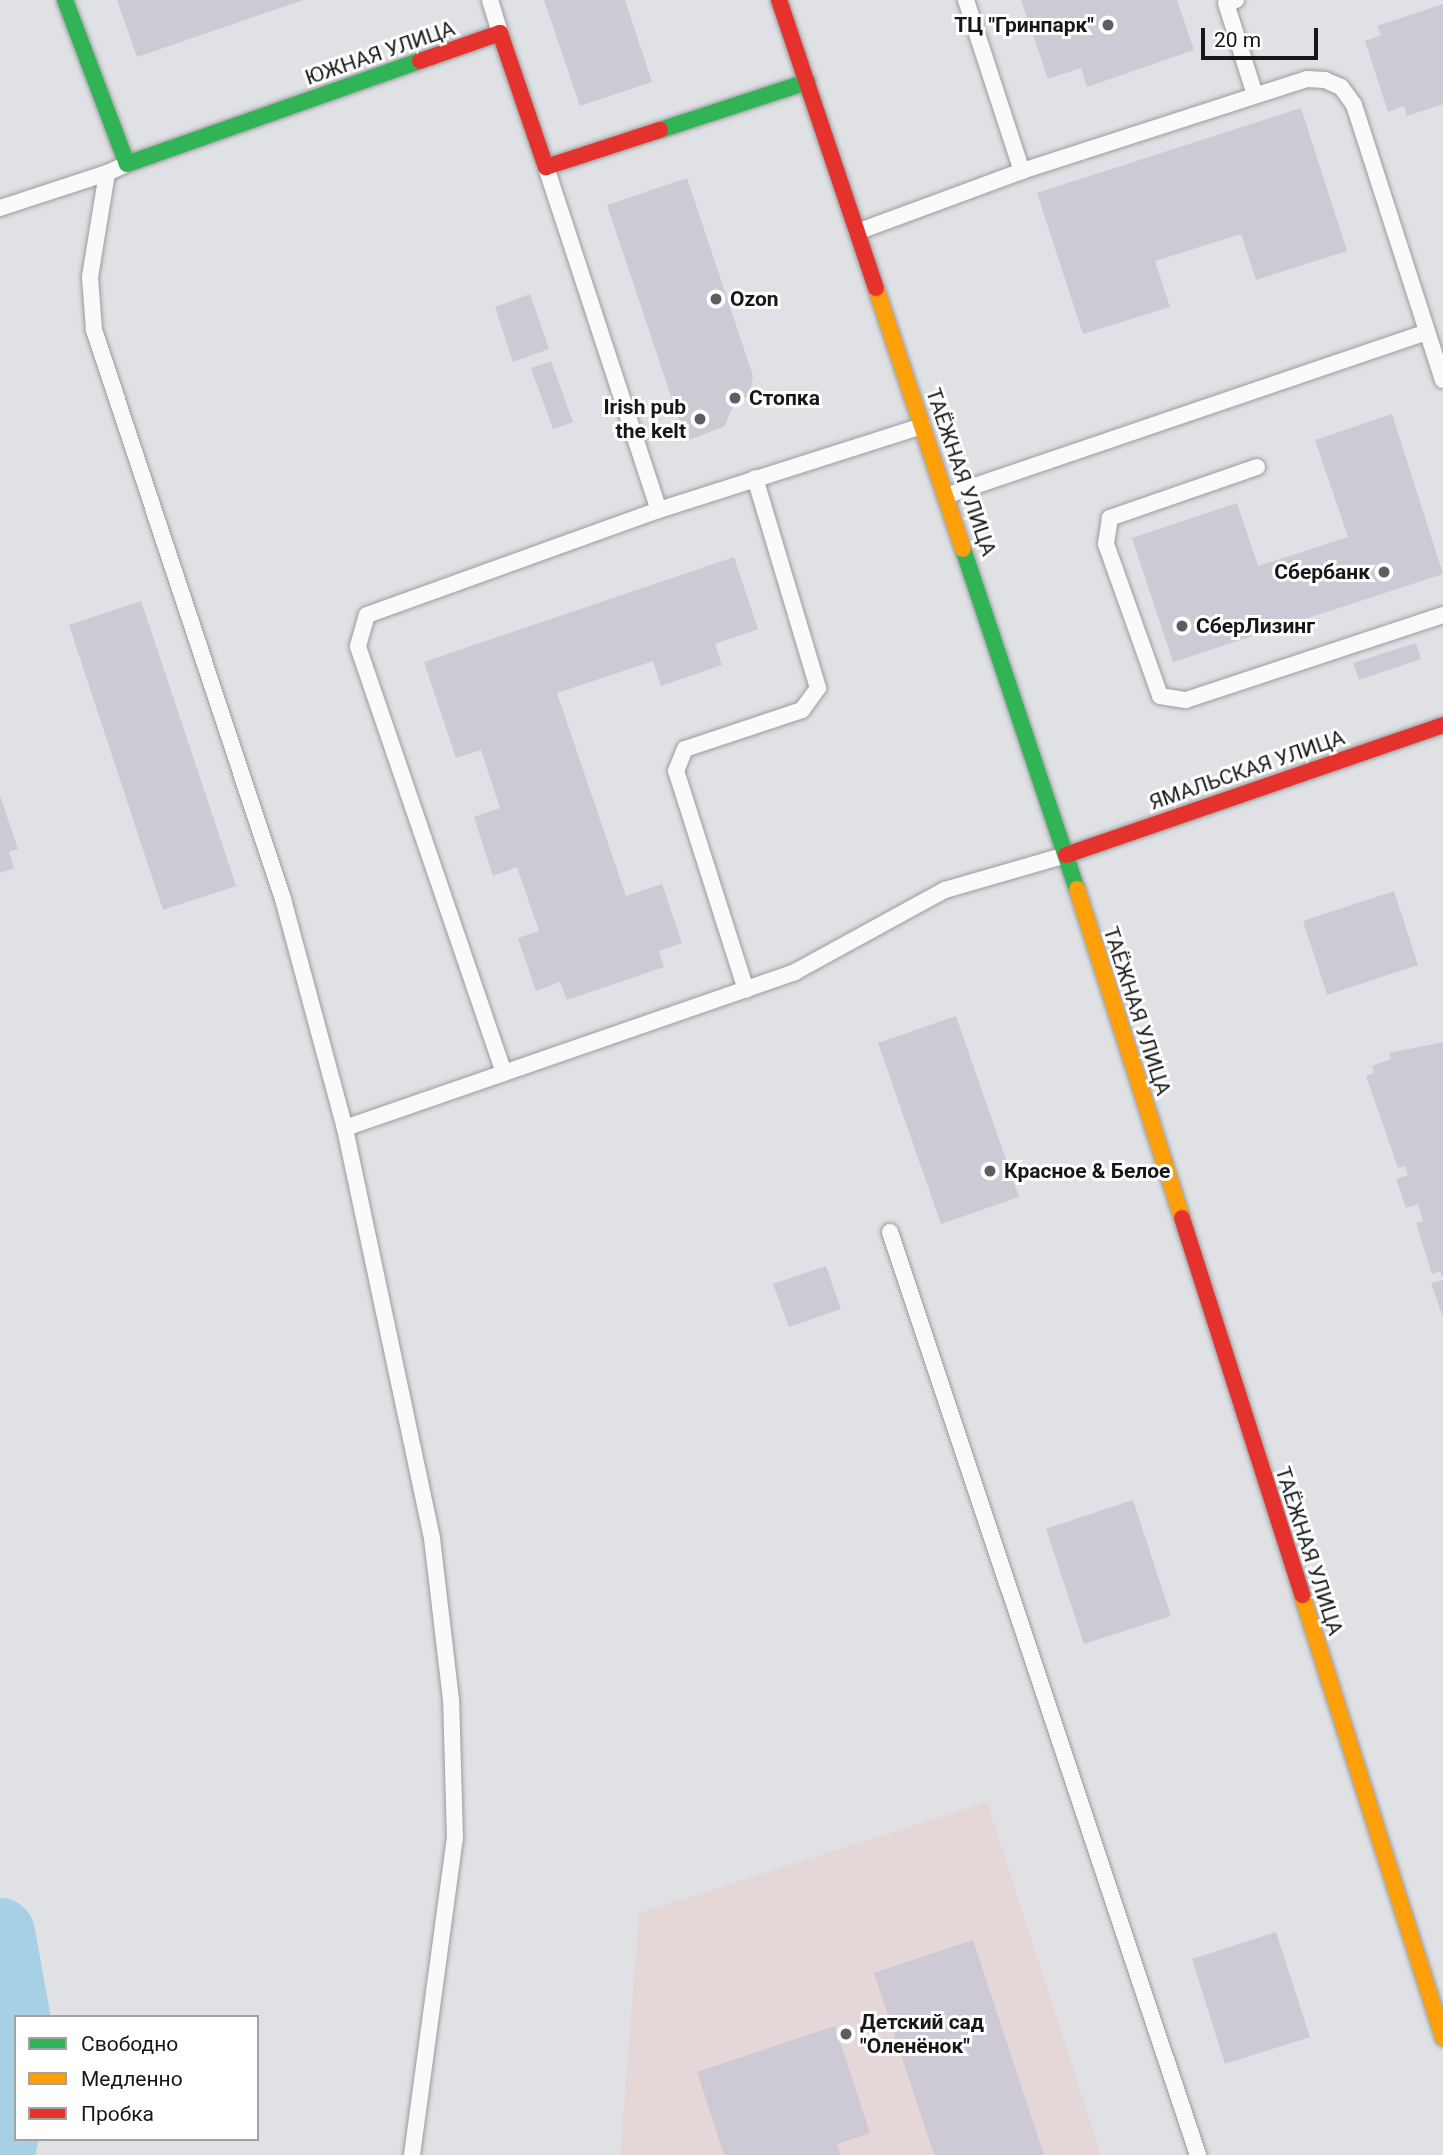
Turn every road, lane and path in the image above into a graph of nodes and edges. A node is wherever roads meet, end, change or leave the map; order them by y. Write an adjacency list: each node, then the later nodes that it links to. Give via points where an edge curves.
1 (65, 0): 9 (street)
2 (490, 0): 6 (lane)
3 (779, 0): 7 (street, ТАЁЖНАЯ УЛИЦА)
4 (966, 0): 11 (lane)
5 (1229, 1): 8 (lane)
6 (500, 33): 9 (street, ЮЖНАЯ УЛИЦА); 10 (street)
7 (807, 82): 10 (street); 14 (street, ТАЁЖНАЯ УЛИЦА)
8 (1255, 95): 11 (lane); 15 (lane, via 1307,79 1341,87 1354,105)
9 (127, 164): 12 (lane)
10 (546, 167): 21 (lane)
11 (1021, 171): 14 (lane)
12 (107, 173): 13 (lane); 27 (lane, via 90,277 94,330 283,899)
13 (0, 208)
14 (857, 232): 17 (street, ТАЁЖНАЯ УЛИЦА)
15 (1427, 332): 16 (lane); 20 (lane)
16 (1443, 380)
17 (922, 426): 19 (lane); 20 (street, ТАЁЖНАЯ УЛИЦА)
18 (1257, 467): 22 (lane, via 1110,518 1106,544 1160,696 1186,700)
19 (755, 478): 21 (lane); 25 (lane, via 818,688 802,710 685,749 676,771)
20 (948, 495): 24 (street, ТАЁЖНАЯ УЛИЦА)
21 (659, 510): 26 (lane, via 380,606 358,631)
22 (1443, 615)
23 (1443, 725): 24 (street, ЯМАЛЬСКАЯ УЛИЦА)
24 (1066, 855): 25 (lane, via 945,890 795,972); 29 (street, ТАЁЖНАЯ УЛИЦА)
25 (746, 990): 26 (lane)
26 (504, 1073): 27 (lane)
27 (345, 1128): 30 (lane, via 432,1538 451,1700 455,1839)
28 (890, 1232): 31 (lane)
29 (1443, 2038)
30 (412, 2155)
31 (1198, 2155)

